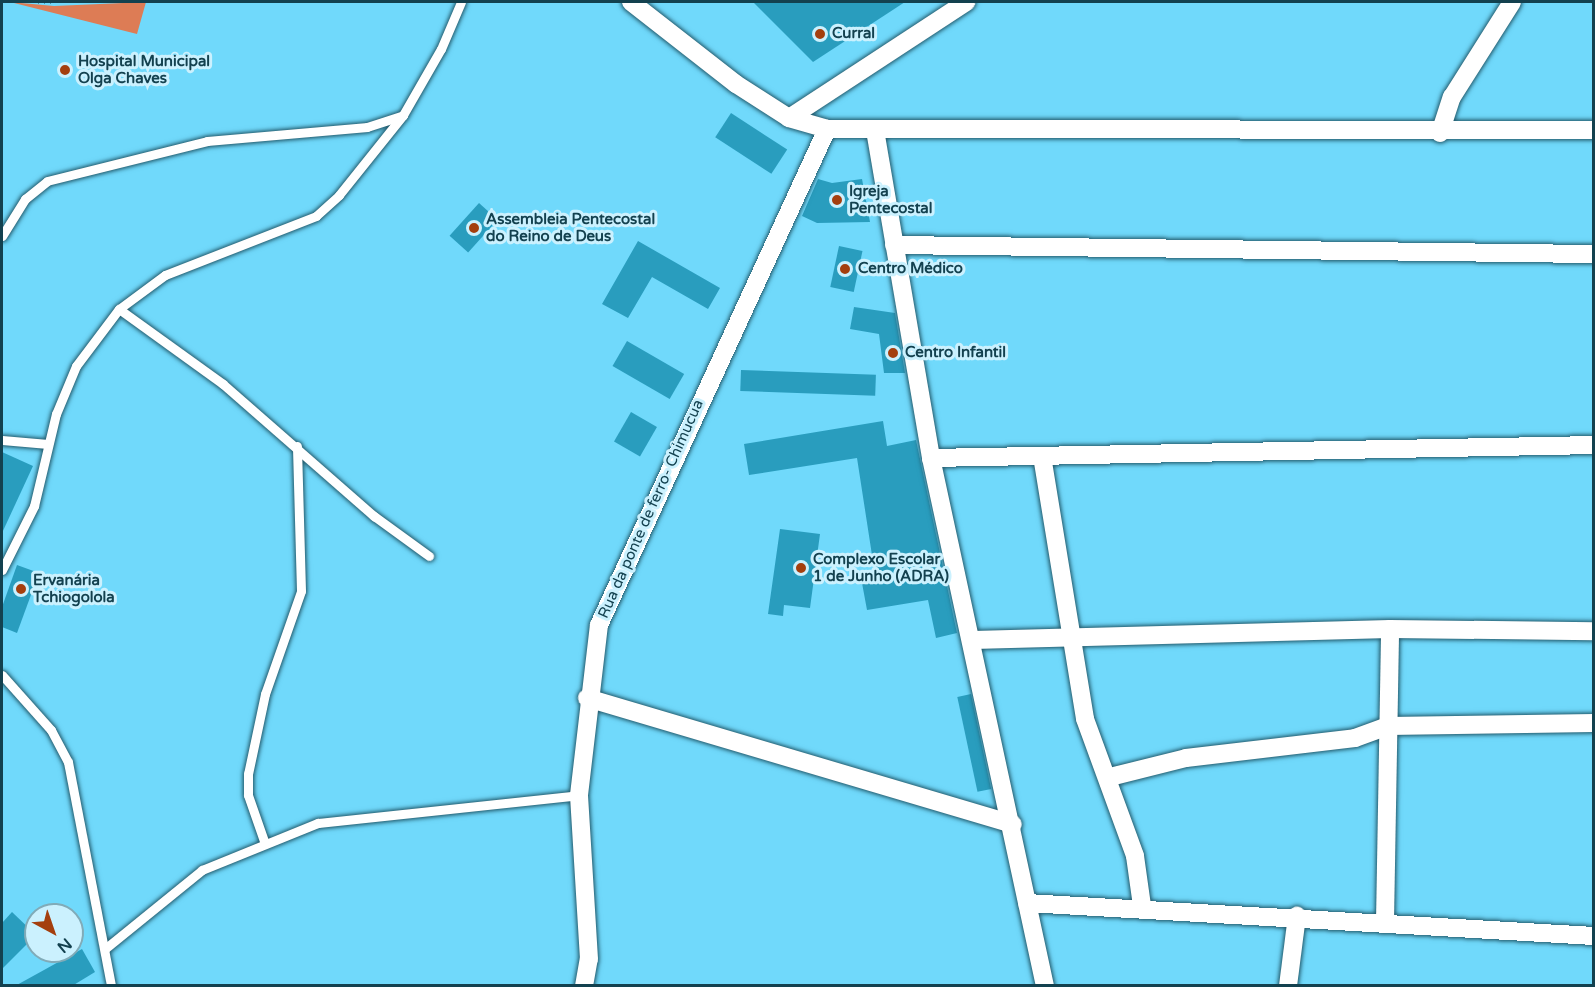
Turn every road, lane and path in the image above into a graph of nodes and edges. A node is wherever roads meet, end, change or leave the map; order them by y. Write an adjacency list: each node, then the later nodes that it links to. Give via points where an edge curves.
1 (38, 2): 2 (path, via 54,6)
2 (55, 2)
3 (461, 2): 7 (lane, via 441,49)
4 (631, 2): 8 (street)
5 (966, 2): 8 (street)
6 (1512, 2): 12 (street, via 1452,97)
7 (403, 115): 13 (lane, via 367,127 207,141 47,181 25,199); 16 (lane, via 339,195 316,216 165,275)
8 (789, 118): 9 (street)
9 (827, 129): 10 (street); 30 (street, Rua da ponte de ferro- Chimucua, via 599,625)
10 (875, 130): 12 (street); 14 (street)
11 (1593, 130): 12 (street)
12 (1440, 133)
13 (2, 236)
14 (894, 244): 15 (street); 22 (street)
15 (1593, 254)
16 (119, 309): 18 (lane, via 76,366); 20 (lane, via 223,384)
17 (2, 440): 18 (lane)
18 (48, 444): 24 (lane, via 34,506)
19 (1593, 445): 21 (street)
20 (297, 446): 23 (lane, via 374,516); 36 (lane, via 301,591 265,694 248,774 248,795)
21 (1042, 456): 22 (street); 27 (street)
22 (931, 458): 28 (street)
23 (429, 556)
24 (2, 570)
25 (1390, 629): 26 (street); 27 (street); 32 (street)
26 (1593, 631)
27 (1074, 639): 28 (street); 33 (street, via 1085,719)
28 (973, 640): 35 (street)
29 (2, 675): 42 (lane, via 61,745)
30 (587, 698): 34 (street, Rua da ponte de ferro- Chimucua); 35 (street)
31 (1593, 723): 32 (street)
32 (1389, 726): 33 (street, via 1355,738 1186,758); 40 (street)
33 (1110, 777): 38 (street, via 1135,856)
34 (579, 795): 36 (lane, via 318,823); 44 (street, Rua da ponte de ferro- Chimucua, via 589,959)
35 (1013, 824): 37 (street)
36 (264, 841): 42 (lane, via 202,870)
37 (1027, 903): 38 (street); 45 (street)
38 (1142, 906): 39 (street)
39 (1297, 916): 40 (street); 46 (street)
40 (1385, 922): 41 (street)
41 (1593, 936)
42 (106, 948): 43 (lane)
43 (111, 986)
44 (584, 986)
45 (1045, 986)
46 (1288, 986)

